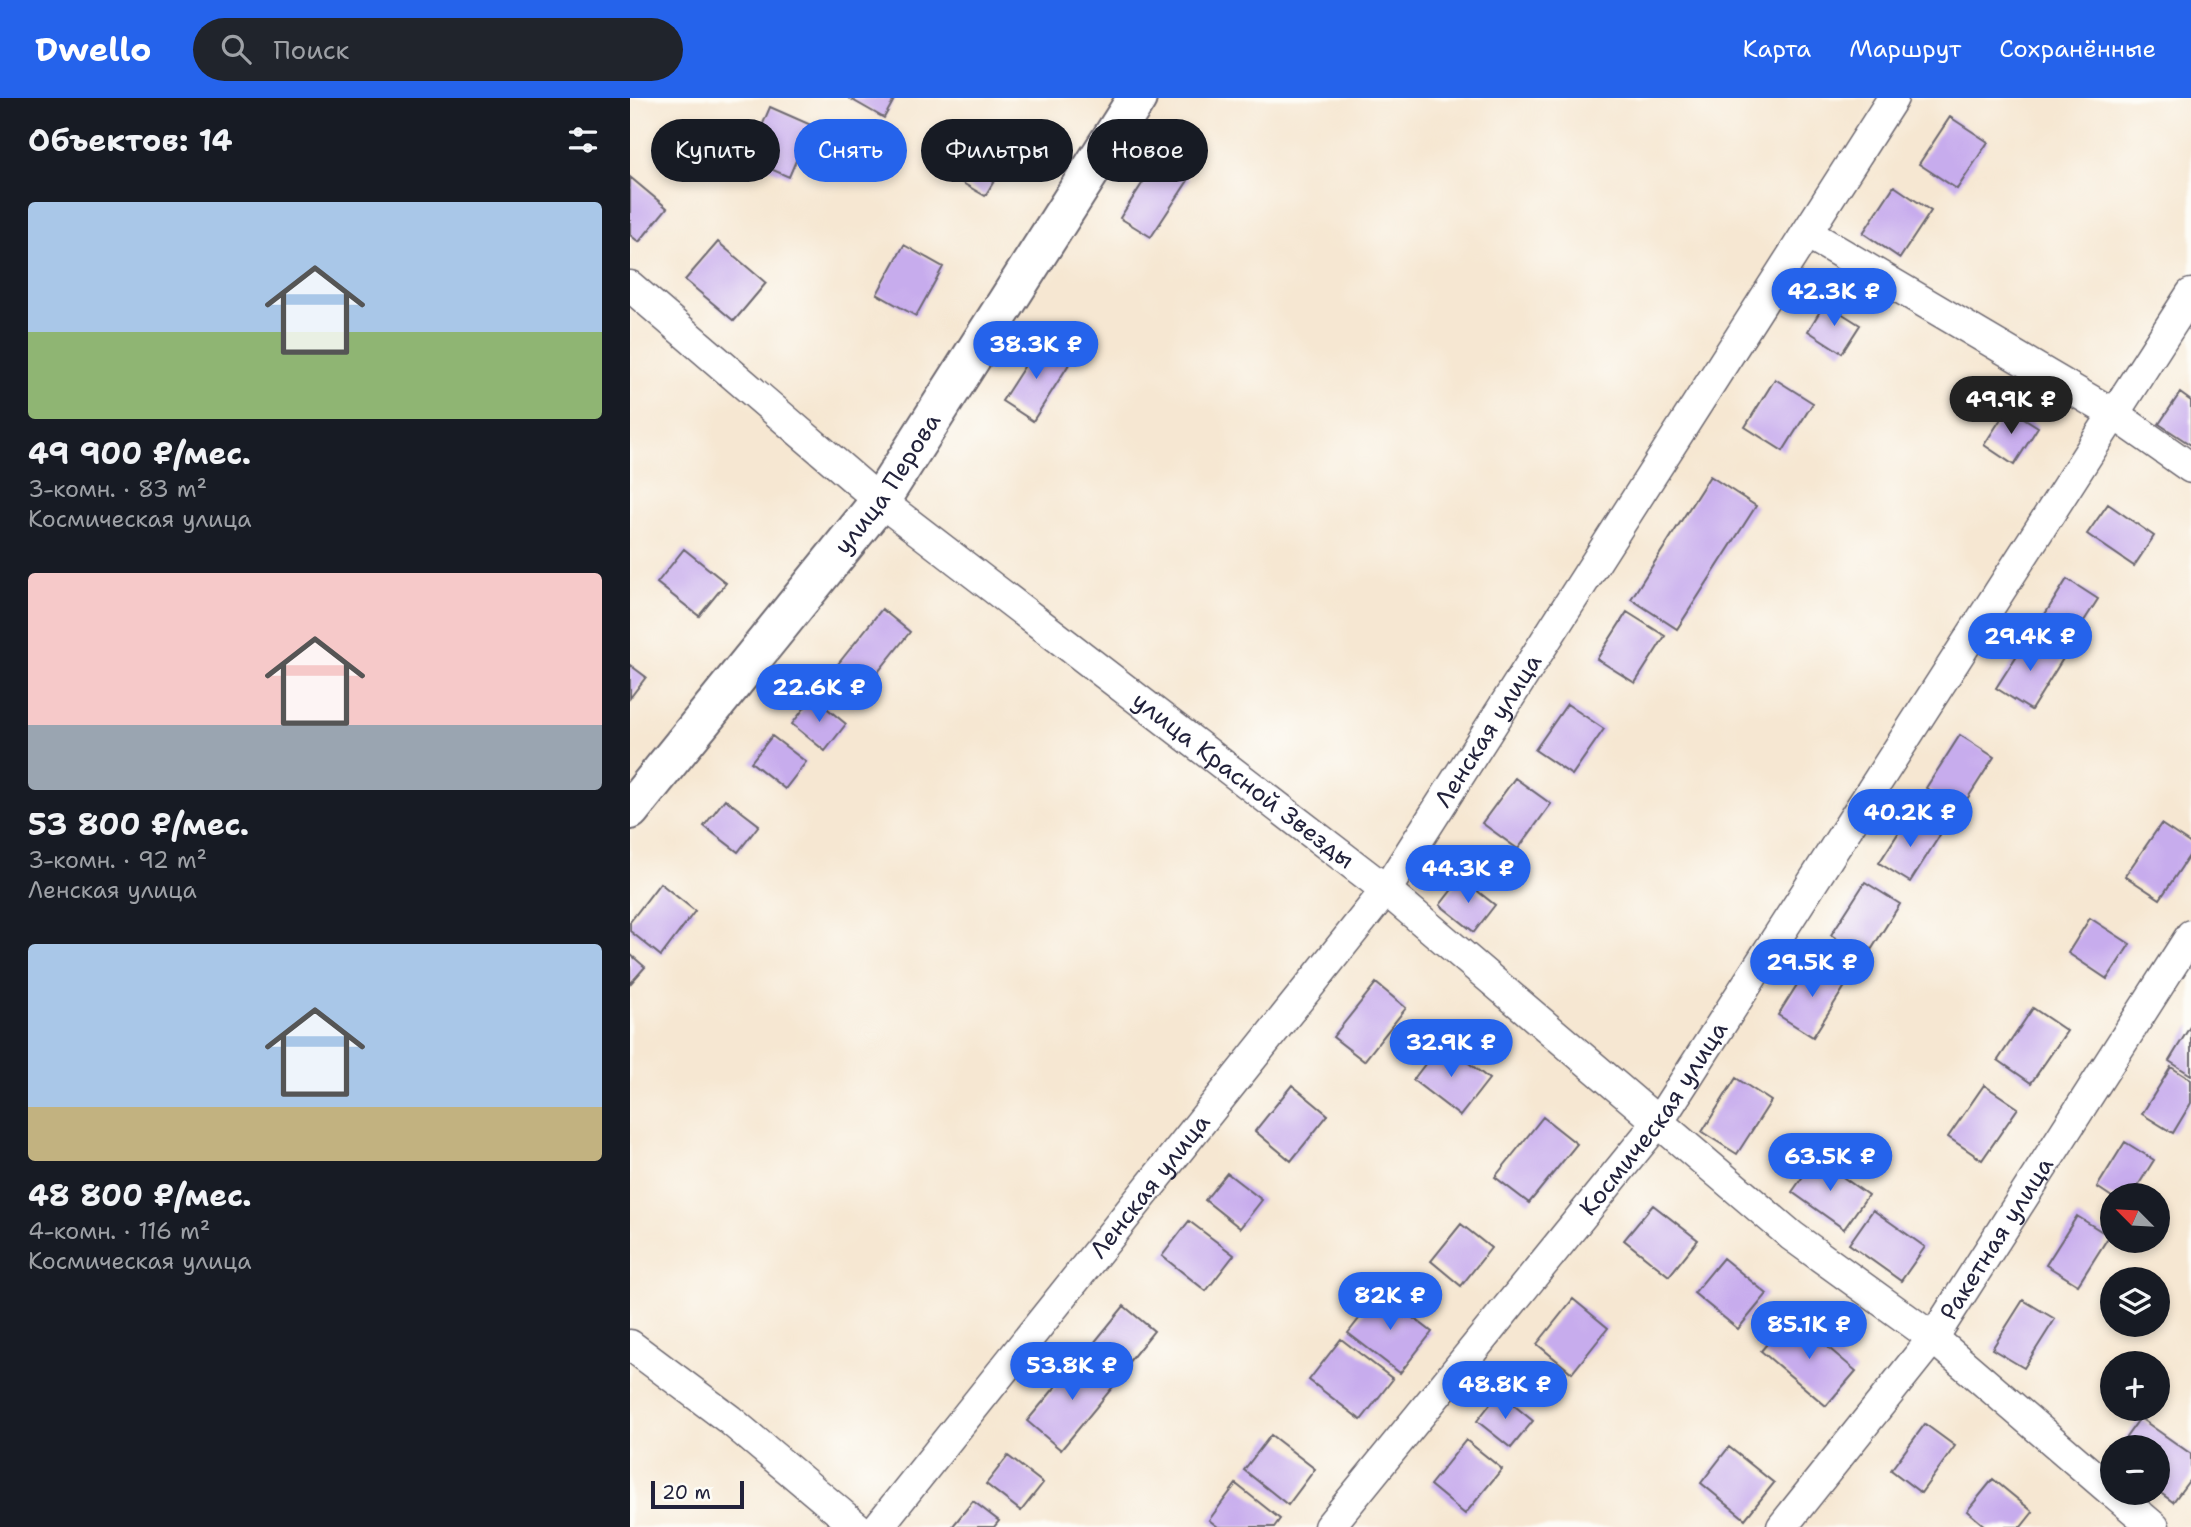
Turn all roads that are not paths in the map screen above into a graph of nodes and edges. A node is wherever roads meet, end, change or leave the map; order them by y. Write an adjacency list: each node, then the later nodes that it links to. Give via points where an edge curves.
1 (1137, 98): 8 (main road, улица Перова)
2 (1893, 98): 3 (street, Ленская улица)
3 (1807, 233): 6 (street); 10 (street, Ленская улица)
4 (630, 286): 8 (street, улица Красной Звезды)
5 (2191, 294): 6 (street, Космическая улица)
6 (2114, 414): 7 (street); 12 (street, Космическая улица)
7 (2191, 468)
8 (880, 500): 9 (main road, улица Перова); 10 (street, улица Красной Звезды)
9 (630, 810)
10 (1386, 890): 12 (street, улица Красной Звезды); 18 (street, Ленская улица)
11 (2191, 935): 13 (street, Ракетная улица)
12 (1659, 1121): 13 (street, улица Красной Звезды, via 1792,1236); 19 (street, Космическая улица)
13 (1933, 1338): 15 (street, улица Красной Звезды); 20 (street, Ракетная улица)
14 (630, 1345): 17 (street, via 730,1420)
15 (2100, 1481)
16 (2128, 1505): 21 (street, улица Красной Звезды)
17 (857, 1527)
18 (878, 1527)
19 (1329, 1527)
20 (1782, 1527)
21 (2154, 1527)

